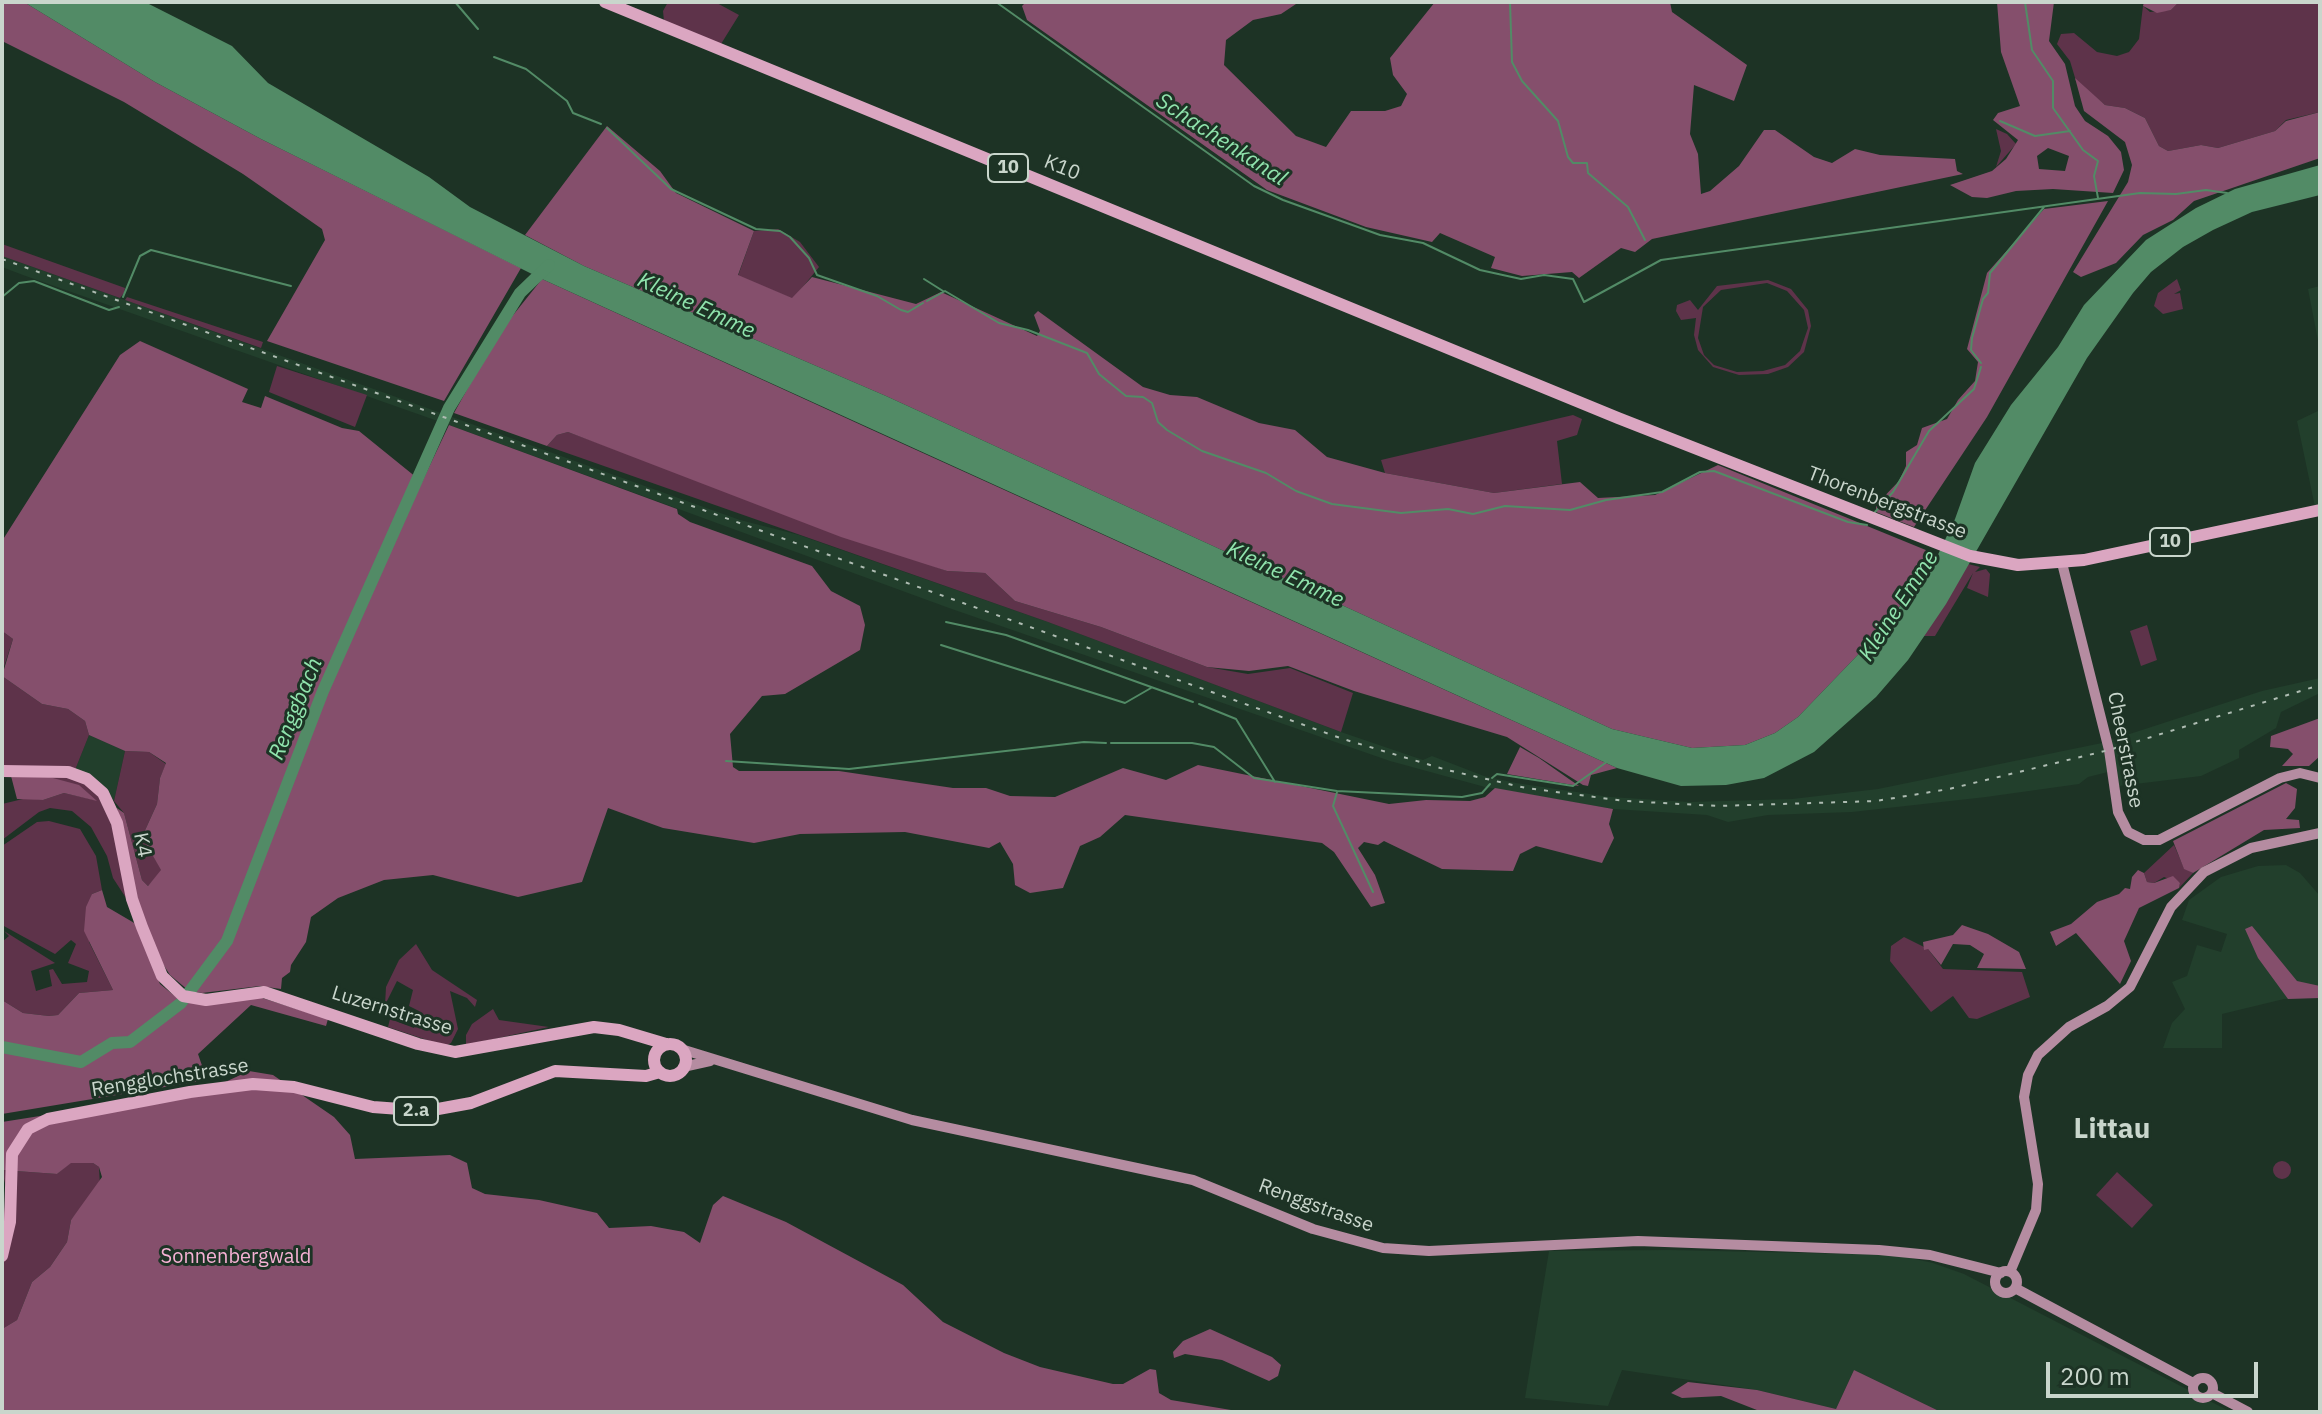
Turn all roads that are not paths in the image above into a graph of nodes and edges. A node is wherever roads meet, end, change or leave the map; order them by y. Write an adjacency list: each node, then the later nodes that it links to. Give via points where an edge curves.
1 (605, 2): 2 (main road, K10 / 10)
2 (1460, 354): 4 (main road, Thorenbergstrasse / 10, via 1932,543 2018,565)
3 (2320, 510): 4 (main road, Thorenbergstrasse / 10)
4 (2062, 563): 6 (main road, Cheerstrasse, via 2109,750 2118,812 2128,832 2159,840 2280,778 2300,773)
5 (2, 771): 8 (main road, K4, via 68,772 103,793 117,823 136,911 170,986)
6 (2320, 778)
7 (2320, 833): 17 (main road, via 2251,848 2204,872 2171,907 2130,987 2046,1045 2028,1075 2024,1097 2038,1184 2036,1210)
8 (188, 998): 9 (main road, Luzernstrasse, via 264,992 455,1052 585,1027)
9 (632, 1035): 10 (main road, Luzernstrasse); 13 (main road)
10 (666, 1044): 11 (main road); 13 (main road)
11 (681, 1049): 12 (main road, Renggstrasse); 14 (main road)
12 (712, 1061): 14 (main road, Renggstrasse); 16 (main road, Renggstrasse, via 745,1066 912,1120 1193,1180 1313,1229 1383,1248 1429,1251 1638,1241 1909,1252)
13 (656, 1063): 14 (main road, via 673,1075); 15 (main road, Rengglochstrasse / 2.a, via 637,1076 555,1071 471,1103 427,1111 373,1107 281,1085 253,1084 48,1119 22,1135 12,1154 10,1222)
14 (683, 1067)
15 (2, 1256)
16 (1972, 1268): 17 (main road, Renggstrasse); 18 (main road, Renggstrasse)
17 (2006, 1272): 18 (main road, via 1996,1279); 19 (main road, via 2017,1280)
18 (1996, 1287): 19 (main road, via 2005,1293)
19 (2015, 1288): 20 (main road, via 2193,1383 2197,1397 2212,1393)
20 (2248, 1412)

